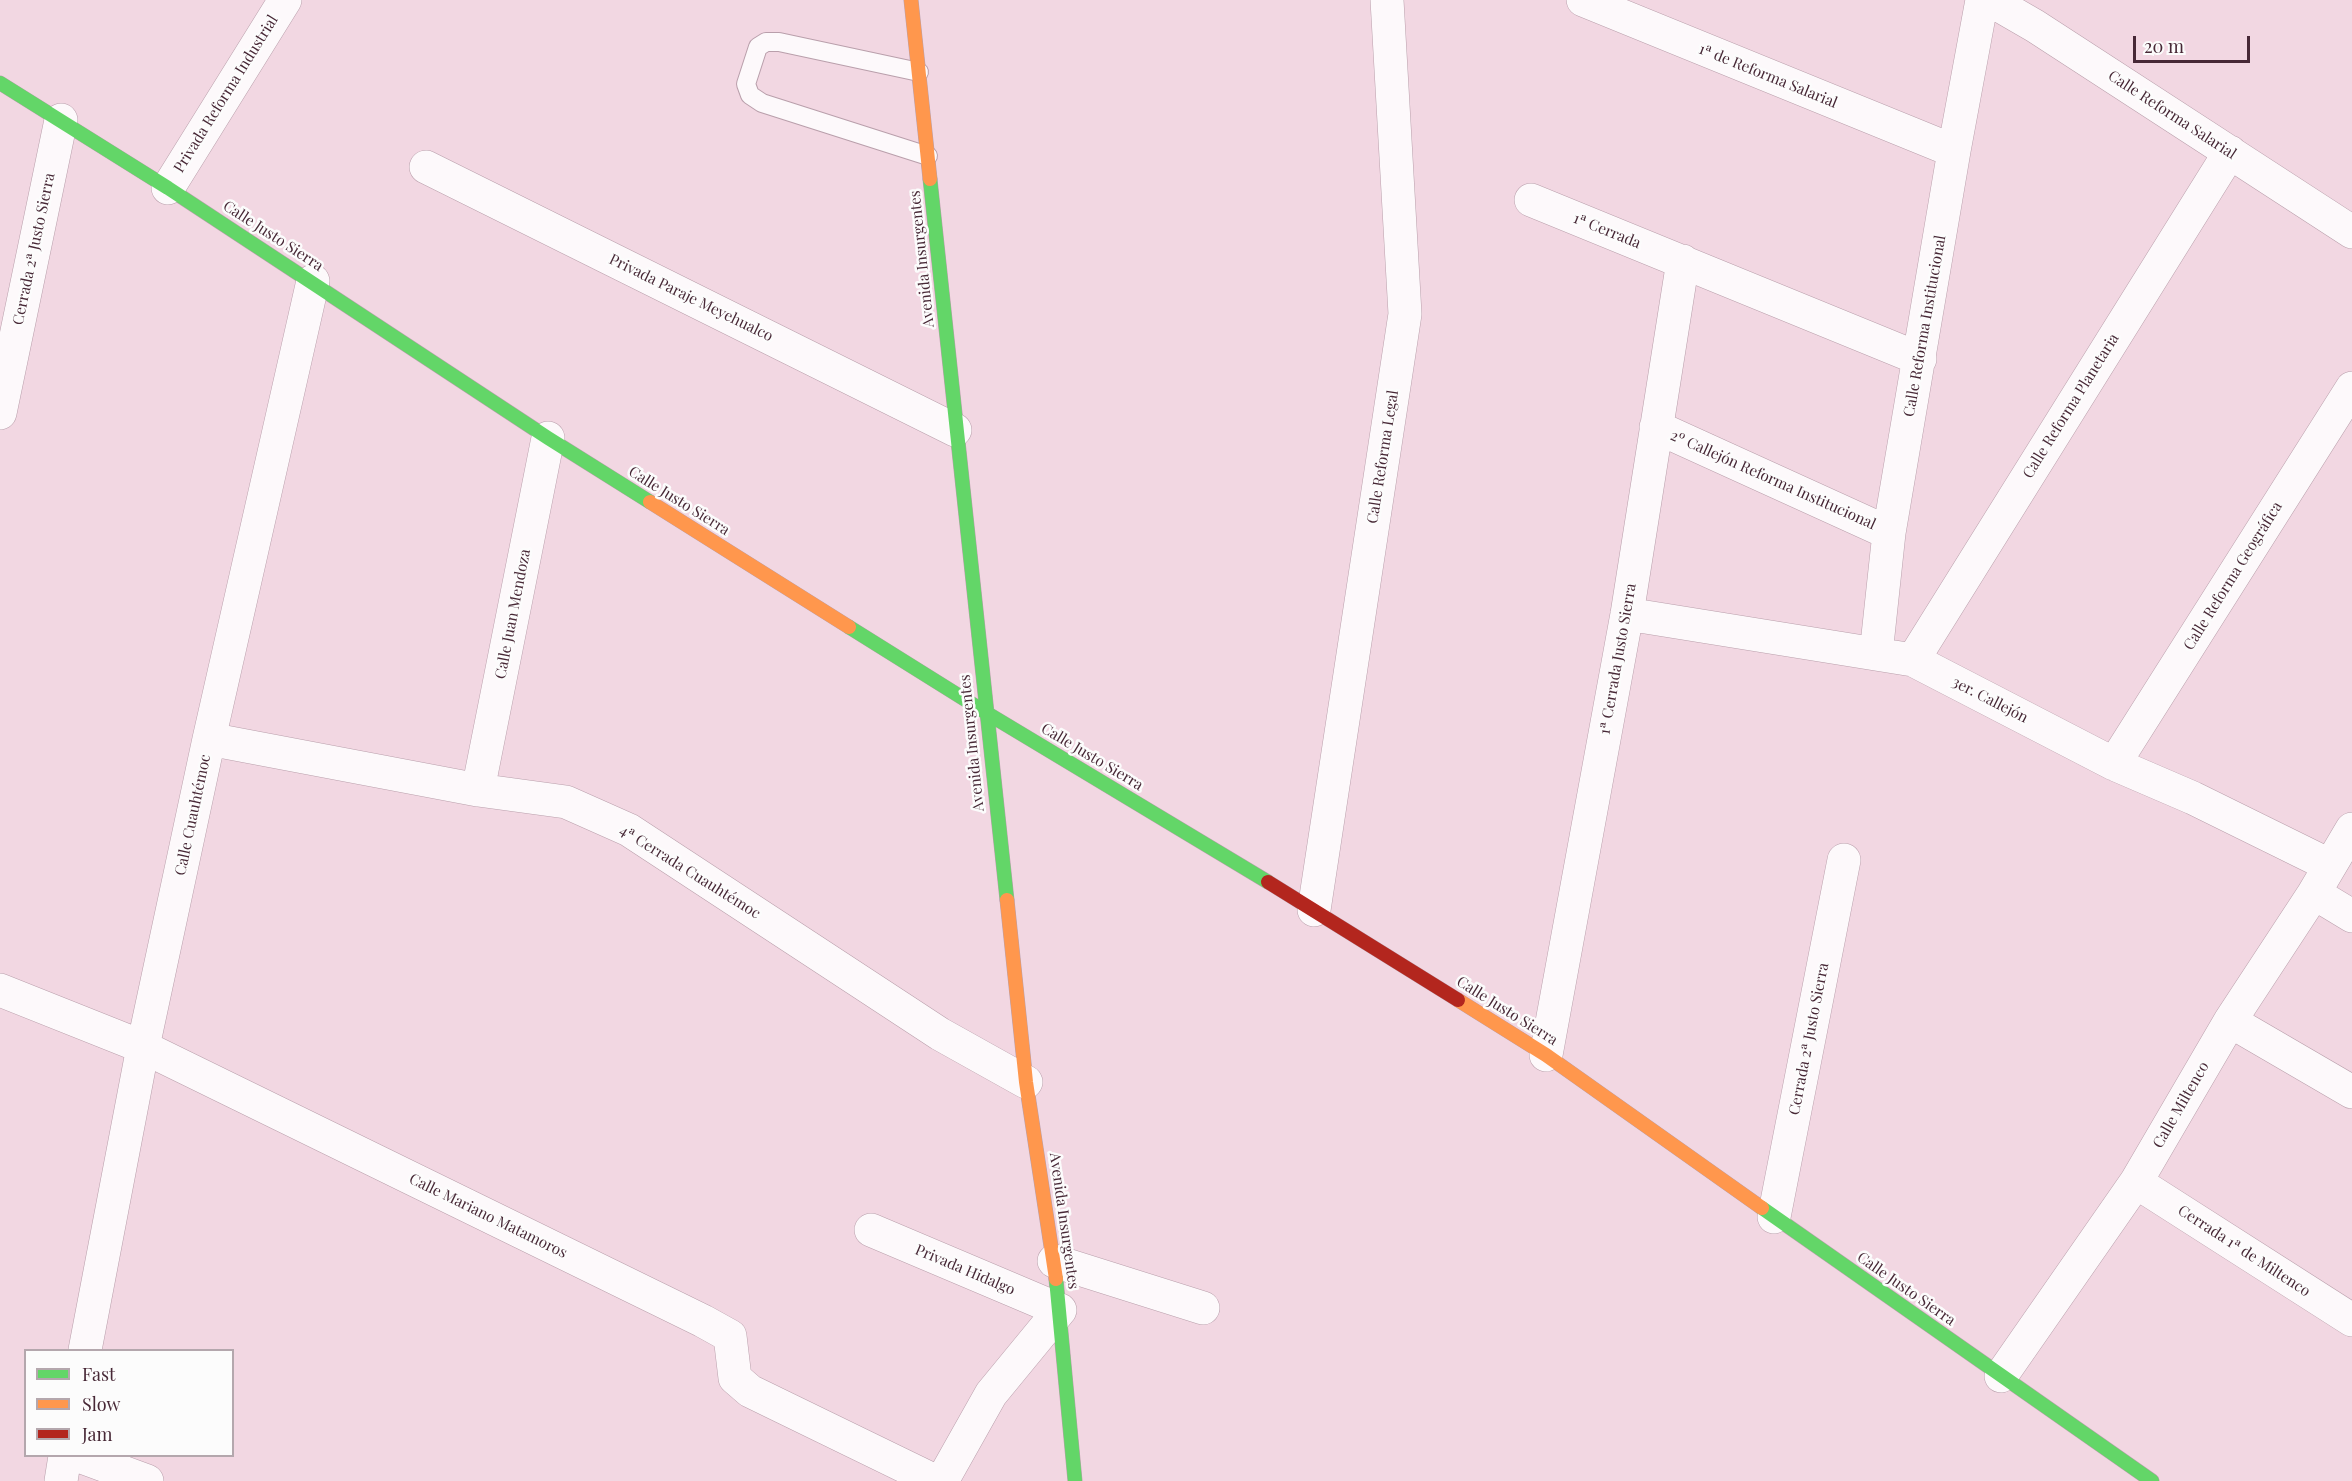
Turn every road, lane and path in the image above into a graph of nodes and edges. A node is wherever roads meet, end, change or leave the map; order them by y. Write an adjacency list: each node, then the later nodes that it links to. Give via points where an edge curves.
1 (285, 0): 14 (street, Privada Reforma Industrial)
2 (911, 0): 7 (street, Avenida Insurgentes)
3 (1387, 0): 37 (street, Calle Reforma Legal, via 1405,314)
4 (1583, 0): 10 (street, 1ª de Reforma Salarial)
5 (1982, 0): 10 (street, Calle Reforma Institucional)
6 (1990, 0): 11 (street, Calle Reforma Salarial)
7 (919, 72): 12 (street, Avenida Insurgentes); 12 (lane, via 766,42 758,47 746,84 750,95 762,103)
8 (0, 83): 9 (street, Calle Justo Sierra)
9 (61, 120): 14 (street, Calle Justo Sierra); 21 (street, Cerrada 2ª Justo Sierra)
10 (1954, 151): 19 (street, Calle Reforma Institucional)
11 (2230, 152): 16 (street, Calle Reforma Salarial); 28 (street, Calle Reforma Planetaria)
12 (928, 156): 23 (street, Avenida Insurgentes)
13 (426, 167): 23 (street, Privada Paraje Meyehualco)
14 (168, 188): 18 (street, Calle Justo Sierra)
15 (1531, 200): 17 (street, 1ª Cerrada)
16 (2352, 232)
17 (1683, 261): 19 (street, 1ª Cerrada); 22 (street, 1ª Cerrada Justo Sierra)
18 (313, 281): 24 (street, Calle Justo Sierra); 30 (street, Calle Cuauhtémoc)
19 (1920, 359): 25 (street, Calle Reforma Institucional)
20 (2352, 388): 31 (street, Calle Reforma Geográfica)
21 (0, 413)
22 (1656, 427): 25 (street, 2º Callejón Reforma Institucional); 26 (street, 1ª Cerrada Justo Sierra)
23 (955, 430): 29 (street, Avenida Insurgentes)
24 (548, 438): 29 (street, Calle Justo Sierra); 32 (street, Calle Juan Mendoza)
25 (1889, 533): 27 (street, Calle Reforma Institucional)
26 (1627, 614): 27 (street, 3er. Callejón); 42 (street, 1ª Cerrada Justo Sierra)
27 (1876, 654): 28 (street, 3er. Callejón)
28 (1913, 660): 31 (street, 3er. Callejón)
29 (985, 712): 37 (street, Calle Justo Sierra); 43 (street, Avenida Insurgentes)
30 (209, 739): 32 (street, 4ª Cerrada Cuauhtémoc); 41 (street, Calle Cuauhtémoc)
31 (2114, 764): 35 (street, 3er. Callejón)
32 (478, 790): 43 (street, 4ª Cerrada Cuauhtémoc, via 566,802 629,830 940,1034)
33 (2352, 829): 35 (street, Calle Miltenco)
34 (1844, 860): 46 (street, Cerrada 2ª Justo Sierra)
35 (2329, 865): 36 (street, Calle Miltenco)
36 (2313, 893): 38 (street); 40 (street, Calle Miltenco)
37 (1314, 910): 42 (street, Calle Justo Sierra)
38 (2352, 916)
39 (0, 990): 41 (street, Calle Mariano Matamoros)
40 (2230, 1021): 44 (street); 45 (street, Calle Miltenco)
41 (143, 1047): 52 (street, Calle Cuauhtémoc); 58 (street, Calle Mariano Matamoros, via 730,1336 735,1378 750,1391)
42 (1546, 1055): 46 (street, Calle Justo Sierra)
43 (1026, 1082): 48 (street, Avenida Insurgentes)
44 (2352, 1092)
45 (2136, 1182): 51 (street, Cerrada 1ª de Miltenco); 53 (street, Calle Miltenco)
46 (1774, 1217): 53 (street, Calle Justo Sierra)
47 (871, 1230): 50 (street, Privada Hidalgo)
48 (1054, 1261): 49 (street); 50 (street, Avenida Insurgentes)
49 (1203, 1308)
50 (1060, 1310): 59 (street, via 991,1394); 60 (street, Avenida Insurgentes)
51 (2352, 1320)
52 (85, 1349)
53 (2001, 1376): 61 (street, Calle Justo Sierra)
54 (65, 1457): 56 (street)
55 (84, 1457): 57 (street)
56 (60, 1481)
57 (147, 1481)
58 (935, 1481)
59 (942, 1481)
60 (1075, 1481)
61 (2152, 1481)

